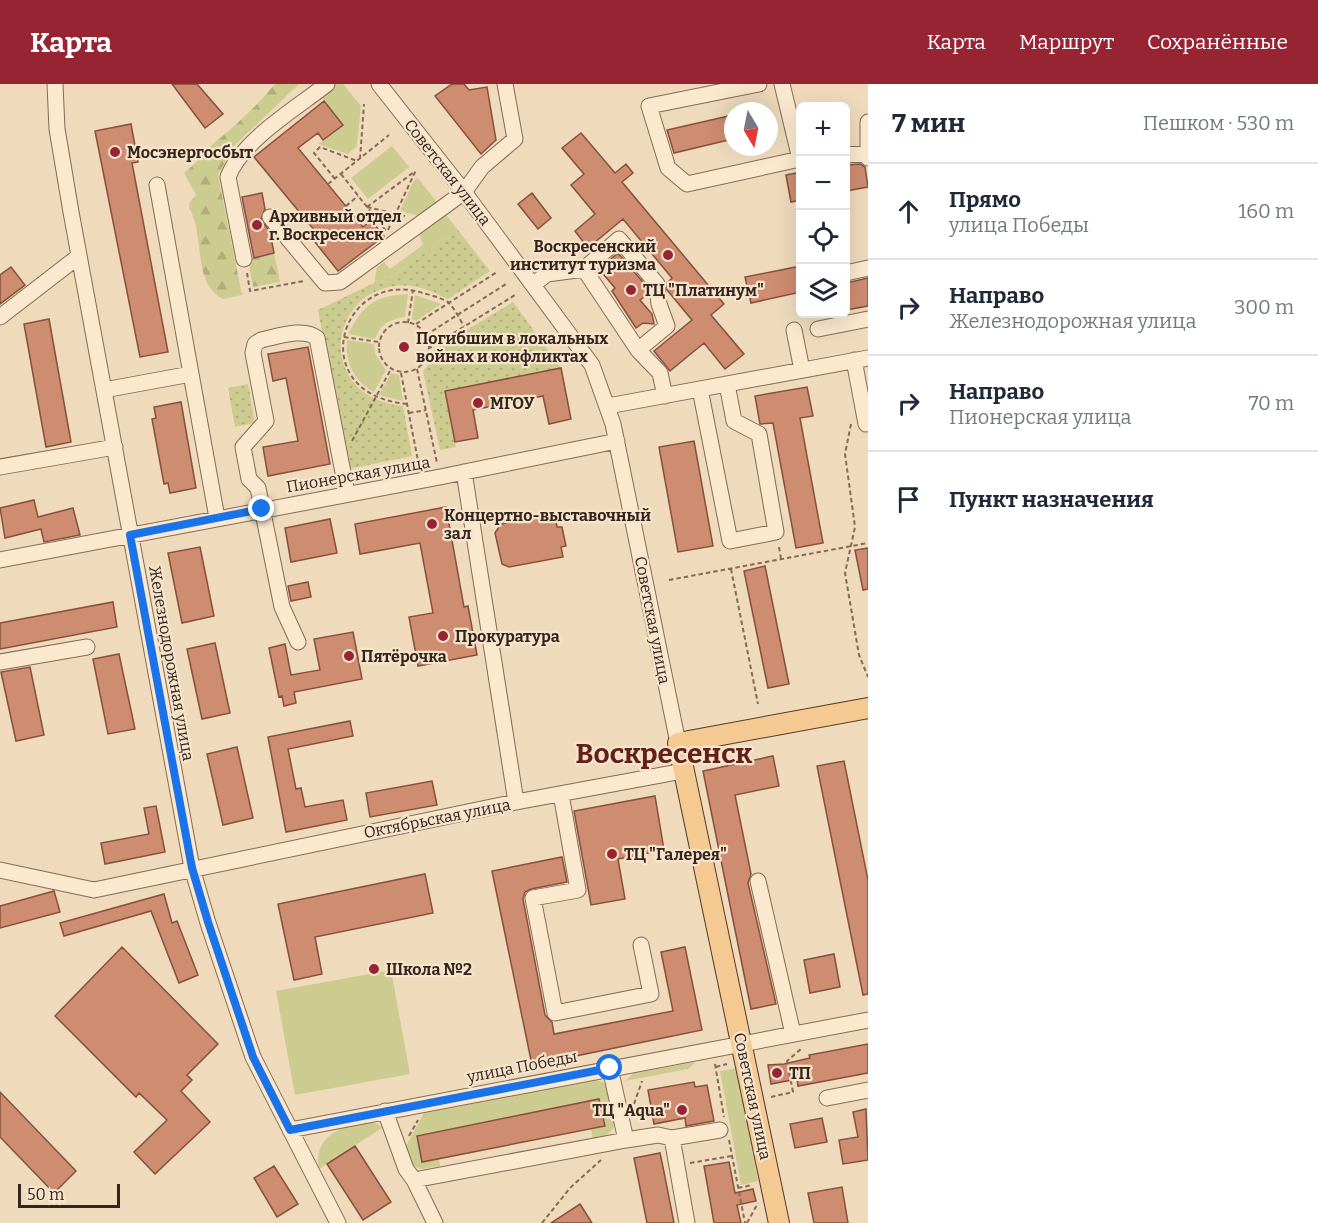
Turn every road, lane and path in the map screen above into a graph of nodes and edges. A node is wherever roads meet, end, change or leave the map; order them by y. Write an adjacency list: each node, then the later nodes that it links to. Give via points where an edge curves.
1 (55, 84): 27 (street, Железнодорожная улица, via 57,129)
2 (327, 84): 28 (street, via 245,149 233,164 228,177)
3 (379, 84): 19 (street, Советская улица)
4 (505, 84): 19 (street, via 515,139 482,167)
5 (759, 84): 14 (street, via 649,106 668,168 687,184)
6 (782, 84): 12 (street)
7 (364, 104): 13 (path)
8 (868, 122): 11 (street)
9 (389, 135): 13 (path)
10 (850, 155): 11 (street)
11 (868, 155)
12 (800, 156)
13 (358, 160): 15 (path); 16 (path, via 320,147 314,153)
14 (796, 160)
15 (341, 174): 16 (path); 20 (path)
16 (335, 179): 17 (path)
17 (328, 184)
18 (157, 185): 57 (street)
19 (464, 192): 25 (street); 35 (street, Советская улица)
20 (358, 196): 21 (path); 22 (path)
21 (346, 206)
22 (367, 207): 23 (path); 23 (path, via 416,170); 26 (path)
23 (395, 214): 25 (path); 26 (path)
24 (270, 217): 33 (street)
25 (425, 220): 26 (street)
26 (391, 238): 33 (street, via 340,282 325,283)
27 (79, 256): 40 (street); 60 (street, Железнодорожная улица)
28 (244, 259): 33 (path, via 250,291)
29 (868, 268): 32 (street)
30 (584, 269): 35 (street, via 547,274); 51 (street); 51 (street, via 619,239 657,284 667,326)
31 (497, 272): 38 (path)
32 (850, 272)
33 (321, 278)
34 (506, 284): 39 (path)
35 (534, 284): 65 (street, Советская улица, via 584,350)
36 (413, 290): 38 (path); 42 (path); 48 (path, via 373,295 353,316)
37 (515, 295): 44 (path)
38 (449, 303): 39 (path); 43 (path)
39 (457, 315): 44 (path); 47 (path)
40 (0, 318)
41 (868, 319): 45 (street)
42 (408, 322): 43 (path); 49 (path, via 394,324)
43 (415, 325): 47 (path)
44 (464, 326): 50 (path)
45 (818, 329)
46 (794, 330): 55 (street)
47 (426, 335): 50 (path)
48 (344, 337): 49 (path); 61 (path, via 345,365 362,389)
49 (378, 342): 53 (path, via 378,353)
50 (429, 349): 54 (path)
51 (638, 350): 62 (street, via 660,373)
52 (861, 359): 55 (street); 63 (street)
53 (390, 369): 56 (path); 61 (path)
54 (417, 369): 56 (path); 66 (path)
55 (802, 370): 58 (street)
56 (401, 373): 64 (path)
57 (191, 374): 60 (street); 78 (street)
58 (727, 384): 59 (street); 59 (street, via 734,421 759,434 776,532 730,541)
59 (700, 389): 62 (street)
60 (104, 390): 70 (street, Железнодорожная улица)
61 (375, 396): 64 (path); 71 (path)
62 (665, 396): 65 (street)
63 (861, 401): 68 (street); 81 (path, via 851,422 845,454 855,527)
64 (407, 404): 67 (path)
65 (608, 406): 69 (street, Советская улица)
66 (426, 410): 67 (path); 74 (path)
67 (409, 413): 75 (path)
68 (866, 424)
69 (617, 441): 73 (street, Пионерская улица); 91 (street, Советская улица)
70 (114, 447): 72 (street); 79 (street, Железнодорожная улица)
71 (341, 461): 76 (street); 77 (street, via 317,338 304,333 261,340 255,344 253,353 266,422 243,447 249,479 258,488)
72 (0, 467)
73 (464, 472): 74 (street, Пионерская улица); 94 (street)
74 (440, 477): 75 (street, Пионерская улица)
75 (422, 481): 76 (street, Пионерская улица)
76 (347, 494): 77 (street, Пионерская улица)
77 (262, 509): 78 (street, Пионерская улица); 85 (street, via 282,607)
78 (217, 518): 79 (street, Пионерская улица)
79 (130, 535): 82 (street, Пионерская улица); 95 (street, Железнодорожная улица)
80 (868, 543): 81 (path)
81 (850, 546): 83 (path); 88 (path, via 845,573 859,655)
82 (0, 560)
83 (731, 569): 84 (path); 89 (path)
84 (669, 580)
85 (298, 642)
86 (87, 647): 87 (street)
87 (0, 662)
88 (868, 677)
89 (758, 704)
90 (868, 708): 91 (main road)
91 (678, 743): 92 (main road, Советская улица)
92 (683, 771): 93 (street, Октябрьская улица); 101 (main road, Советская улица)
93 (561, 794): 94 (street, Октябрьская улица); 98 (street, via 578,890 533,898 555,1013 651,994)
94 (516, 802): 95 (street, Октябрьская улица)
95 (192, 868): 96 (street, Октябрьская улица, via 94,890); 113 (street, Железнодорожная улица, via 253,1057)
96 (0, 870)
97 (759, 881): 100 (street)
98 (641, 945)
99 (868, 1020): 100 (street, улица Победы)
100 (793, 1034): 101 (street, улица Победы)
101 (742, 1044): 105 (street, улица Победы); 130 (main road, Советская улица)
102 (801, 1049): 108 (path, via 787,1061 793,1092)
103 (728, 1064): 104 (path)
104 (716, 1067)
105 (610, 1068): 111 (street, улица Победы); 116 (street)
106 (642, 1081): 110 (path)
107 (868, 1090): 109 (street)
108 (771, 1096)
109 (827, 1098)
110 (632, 1108)
111 (386, 1111): 113 (street, улица Победы); 118 (street)
112 (421, 1115): 118 (path)
113 (290, 1130): 125 (street, Железнодорожная улица)
114 (720, 1130): 115 (street)
115 (672, 1138): 116 (street, via 658,1135); 120 (street)
116 (626, 1140): 117 (street)
117 (610, 1143): 121 (street); 127 (path, via 597,1165 570,1188)
118 (400, 1151): 121 (street)
119 (732, 1156): 120 (path)
120 (677, 1166): 128 (street)
121 (414, 1180): 126 (street)
122 (752, 1185): 123 (path)
123 (738, 1188)
124 (758, 1203): 129 (path)
125 (338, 1223)
126 (435, 1223)
127 (542, 1223)
128 (687, 1223)
129 (747, 1223)
130 (779, 1223)

